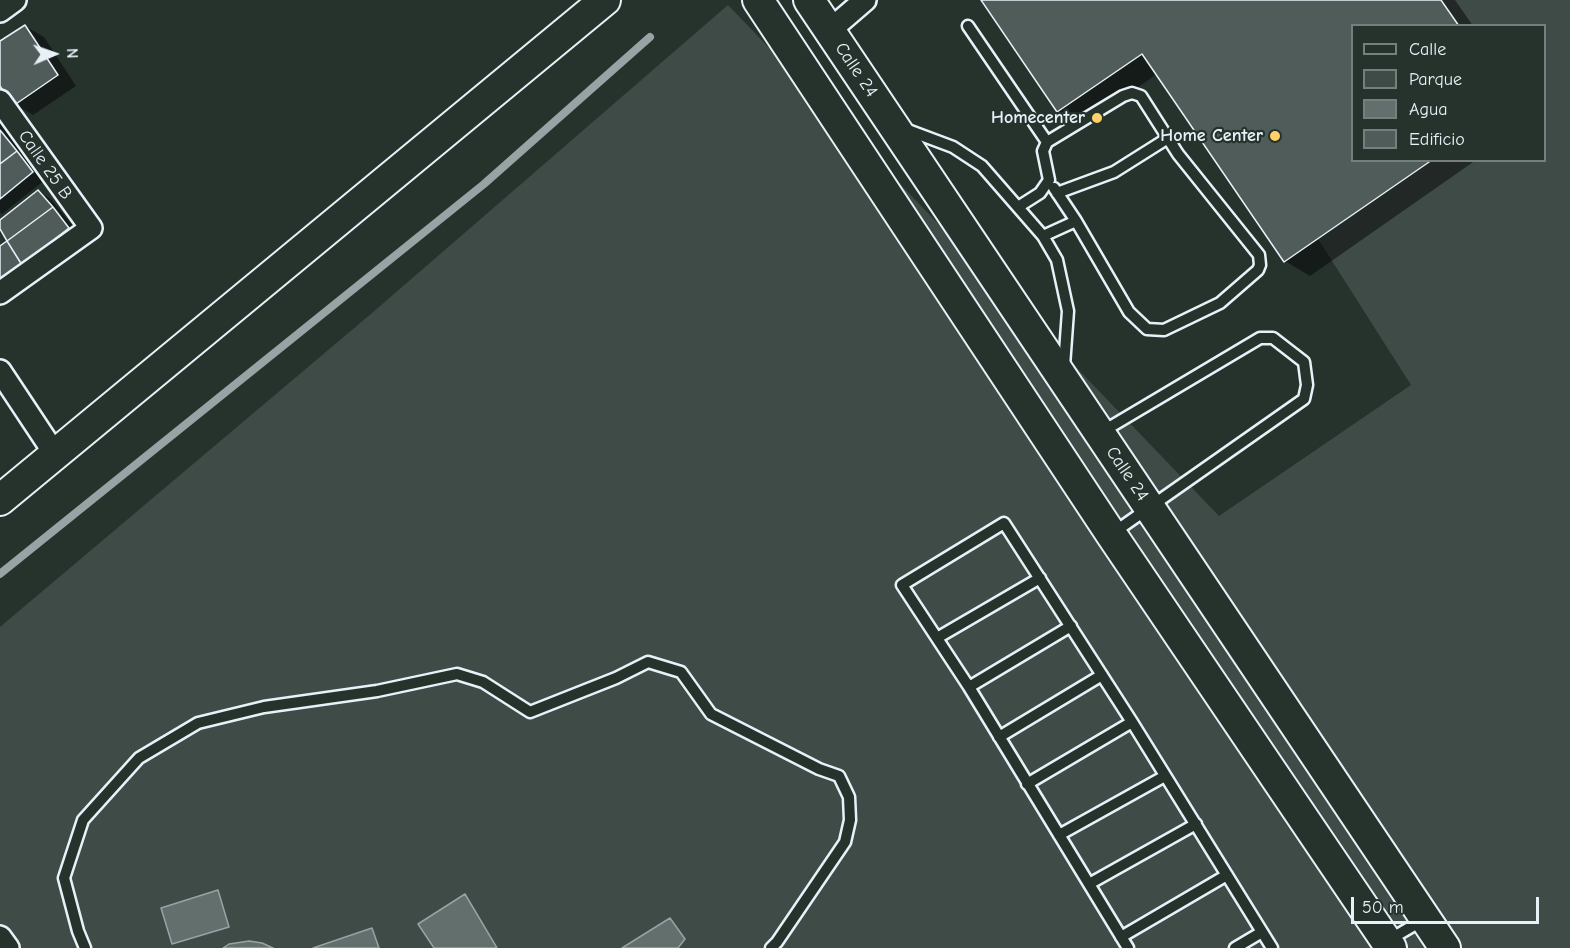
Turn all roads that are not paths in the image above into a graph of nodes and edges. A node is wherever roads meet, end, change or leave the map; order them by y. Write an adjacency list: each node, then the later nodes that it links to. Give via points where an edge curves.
1 (15, 0): 6 (street)
2 (605, 0): 22 (street)
3 (809, 0): 8 (street, Calle 24)
4 (865, 0): 8 (street)
5 (764, 3): 25 (street)
6 (0, 11)
7 (968, 26): 12 (lane)
8 (829, 31): 10 (street, Calle 24)
9 (0, 101): 18 (street, Calle 25 B, via 91,228)
10 (894, 125): 15 (lane, via 953,147 982,166); 20 (street, Calle 24)
11 (1168, 138): 12 (lane, via 1141,96 1132,93); 14 (lane, via 1114,172); 16 (lane, via 1259,255 1258,270 1220,303 1164,330 1147,329 1129,312)
12 (1047, 142): 13 (lane, via 1043,151)
13 (1049, 180): 14 (lane); 15 (lane, via 1040,193)
14 (1057, 193): 16 (lane)
15 (1018, 207): 17 (lane)
16 (1076, 221): 17 (lane)
17 (1043, 236): 20 (lane, via 1057,260 1068,311)
18 (0, 293)
19 (0, 371): 22 (street)
20 (1063, 379): 21 (street, Calle 24)
21 (1100, 433): 24 (street, Calle 24); 24 (lane, via 1260,338 1273,338 1304,362 1304,399)
22 (55, 454): 23 (street)
23 (0, 500)
24 (1149, 506): 25 (lane); 39 (street, Calle 24)
25 (1111, 534): 43 (street)
26 (1040, 578): 27 (lane); 28 (lane); 28 (lane, via 1004,523 903,585)
27 (1071, 626): 29 (lane); 30 (lane)
28 (938, 638): 30 (lane)
29 (1102, 675): 31 (lane); 32 (lane)
30 (969, 687): 32 (lane)
31 (1132, 722): 33 (lane); 34 (lane)
32 (999, 736): 34 (lane)
33 (1165, 776): 35 (lane); 36 (lane)
34 (1028, 784): 36 (lane)
35 (1196, 824): 37 (lane); 38 (lane)
36 (1059, 835): 38 (lane)
37 (1227, 875): 40 (lane); 41 (lane)
38 (1089, 884): 41 (lane)
39 (1426, 919): 43 (lane); 50 (street, Calle 24)
40 (1262, 932): 48 (lane); 49 (lane)
41 (1121, 936): 47 (lane)
42 (0, 937): 44 (street)
43 (1384, 946)
44 (8, 948)
45 (85, 948): 46 (lane, via 64,878 83,820 139,758 198,723 264,707 377,691 458,674 483,682 530,712 648,662 681,672 711,714 839,776 849,796 850,820 845,842)
46 (771, 948)
47 (1128, 948)
48 (1235, 948)
49 (1272, 948)
50 (1445, 948)

